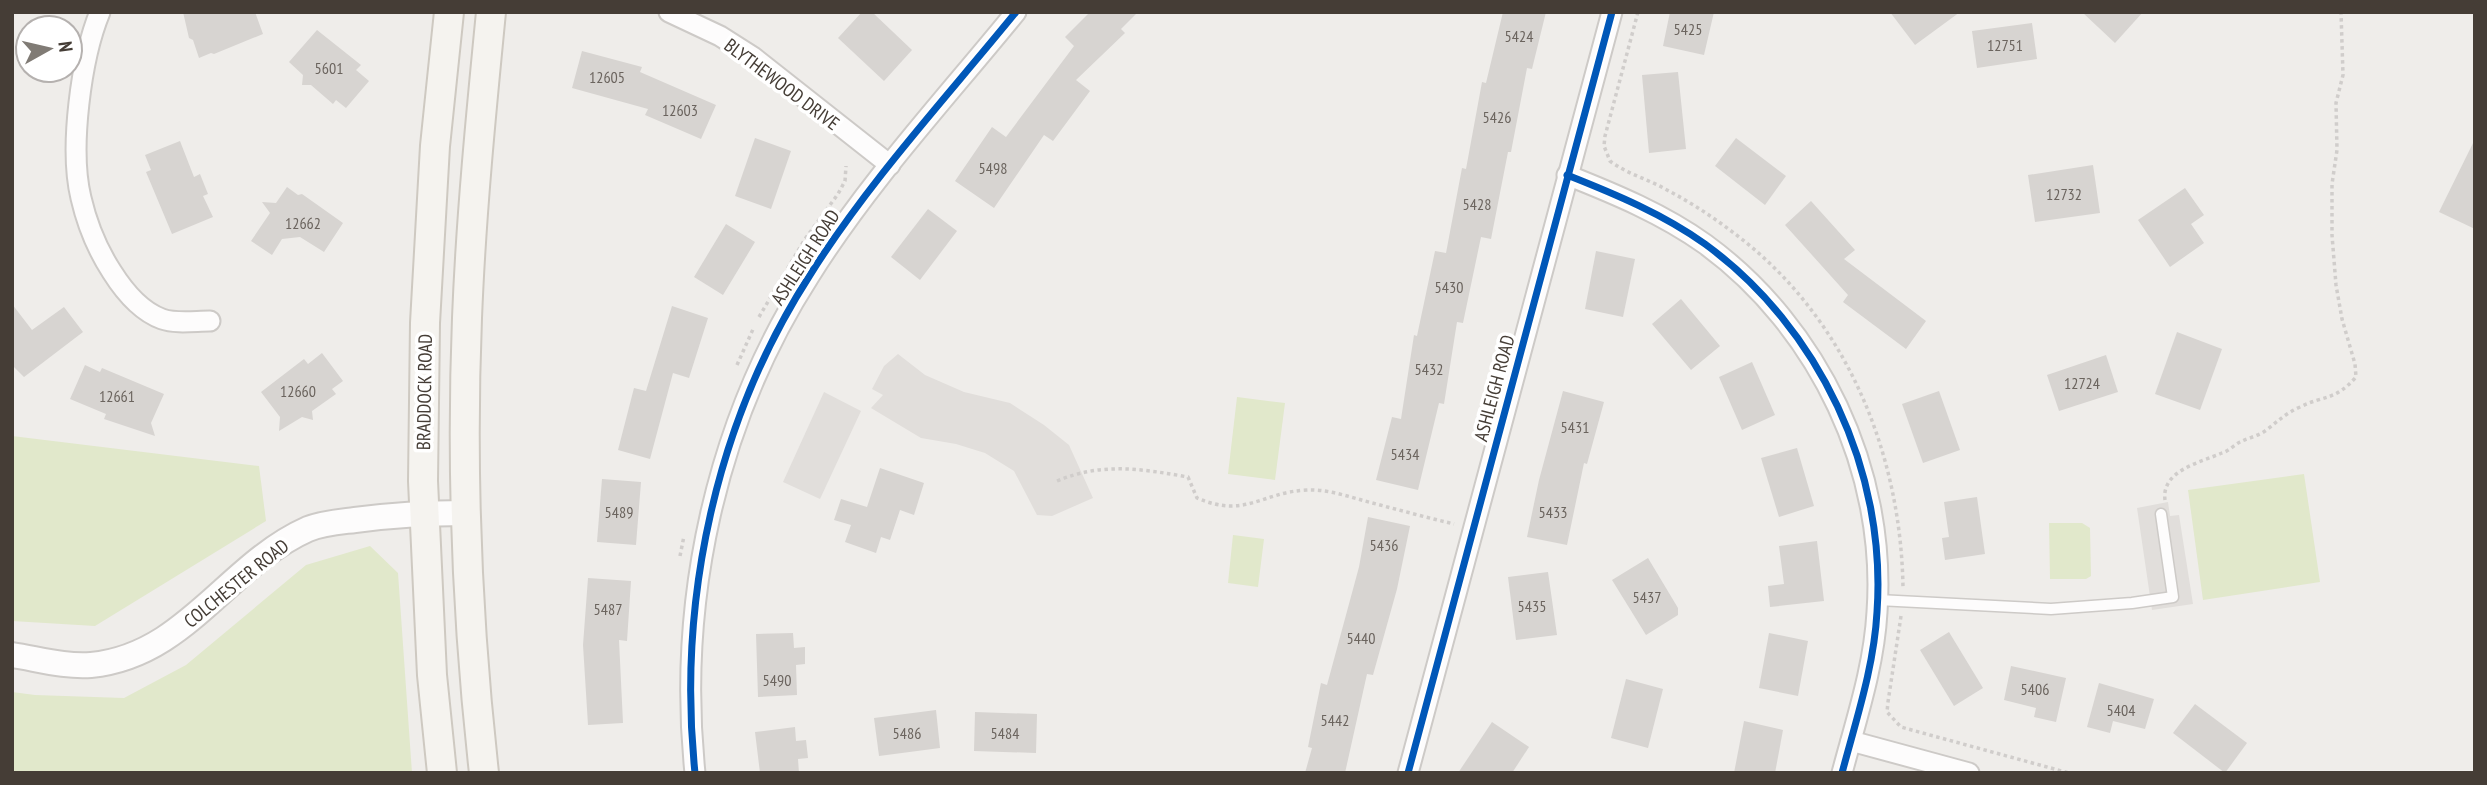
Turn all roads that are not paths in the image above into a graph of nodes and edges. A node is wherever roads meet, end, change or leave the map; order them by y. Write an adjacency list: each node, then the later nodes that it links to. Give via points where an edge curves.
1 (100, 12): 9 (street, via 85,64 77,160 80,197 93,238 118,282 151,314 171,321)
2 (449, 12): 10 (main road, BRADDOCK ROAD, via 435,146 425,323)
3 (491, 12): 11 (main road, via 467,319)
4 (669, 12): 7 (street, BLYTHEWOOD DRIVE, via 753,57)
5 (1016, 12): 7 (street, ASHLEIGH ROAD)
6 (1612, 12): 8 (street, ASHLEIGH ROAD)
7 (890, 165): 18 (street, ASHLEIGH ROAD, via 849,217 784,319 730,443 698,575 690,667)
8 (1567, 176): 13 (street, via 1619,196 1705,244 1775,308 1804,346 1843,417 1860,462 1874,528); 19 (street, ASHLEIGH ROAD)
9 (210, 321)
10 (423, 513): 11 (street, COLCHESTER ROAD); 14 (street, COLCHESTER ROAD, via 324,524 298,534 259,559 168,638 127,658 89,665); 16 (main road, BRADDOCK ROAD)
11 (466, 513): 17 (main road)
12 (2161, 514): 13 (lane, via 2173,597 2051,609)
13 (1878, 600): 15 (street, via 1873,650)
14 (12, 655)
15 (1851, 741): 20 (street); 21 (street)
16 (442, 773)
17 (484, 773)
18 (695, 773)
19 (1408, 773)
20 (1842, 773)
21 (1969, 773)

